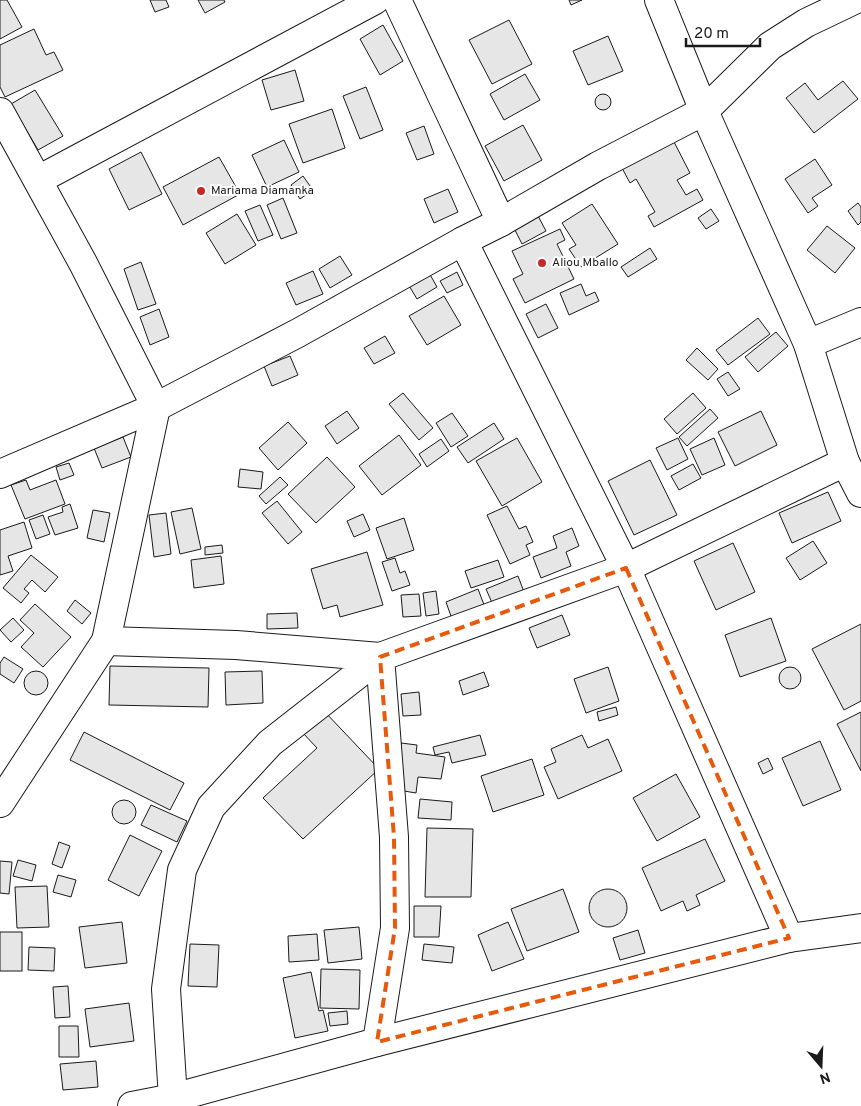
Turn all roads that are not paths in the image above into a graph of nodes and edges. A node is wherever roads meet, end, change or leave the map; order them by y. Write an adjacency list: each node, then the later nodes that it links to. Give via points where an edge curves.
1 (374, 0): 7 (street)
2 (397, 0): 8 (street)
3 (658, 0): 5 (street)
4 (854, 0): 5 (street, via 806,23 770,46)
5 (704, 111): 8 (street, via 598,166); 11 (street)
6 (0, 112): 7 (street)
7 (38, 180): 12 (street)
8 (502, 222): 9 (street)
9 (463, 241): 12 (street); 16 (street)
10 (861, 322): 11 (street)
11 (808, 344): 13 (street)
12 (156, 407): 14 (street); 17 (street)
13 (845, 462): 15 (street); 16 (street)
14 (0, 474)
15 (861, 493)
16 (626, 568): 18 (street); 21 (street)
17 (106, 640): 18 (street); 19 (street)
18 (380, 657): 22 (street, via 394,838 395,928); 23 (street, via 270,743 211,807 182,870 168,971 166,989)
19 (0, 803)
20 (861, 928): 21 (street)
21 (789, 938): 22 (street)
22 (378, 1042): 23 (street)
23 (173, 1098): 24 (street)
24 (132, 1106)

